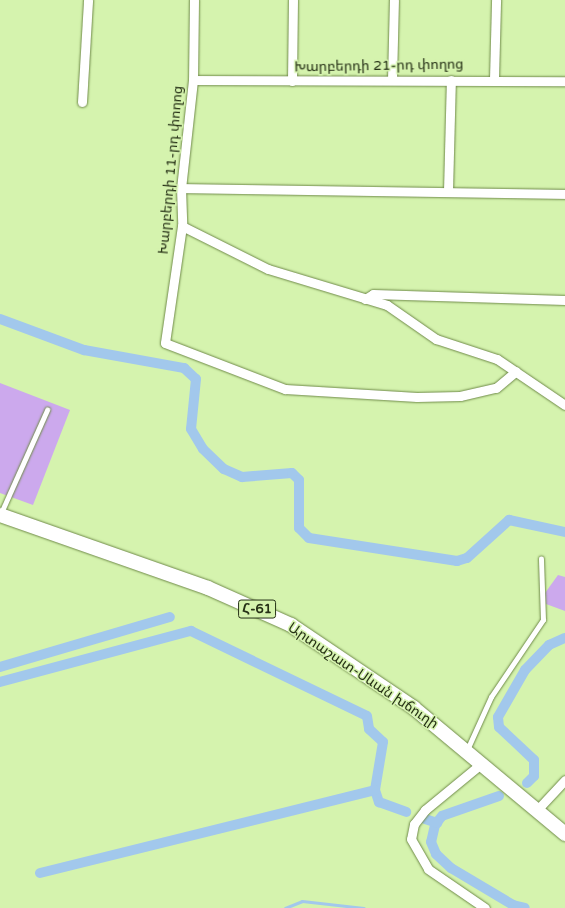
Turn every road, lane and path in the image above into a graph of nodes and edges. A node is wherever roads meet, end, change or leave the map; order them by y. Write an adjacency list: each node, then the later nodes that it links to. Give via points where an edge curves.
1 (88, 0): 12 (street)
2 (194, 0): 7 (street, Խարբերդի 11-րդ փողոց)
3 (293, 0): 10 (street)
4 (394, 0): 8 (street)
5 (496, 0): 6 (street)
6 (494, 79): 9 (street, Խարբերդի 21-րդ փողոց); 11 (street, Խարբերդի 21-րդ փողոց)
7 (193, 80): 10 (street, Խարբերդի 21-րդ փողոց); 13 (street, Խարբերդի 11-րդ փողոց)
8 (392, 80): 9 (street, Խարբերդի 21-րդ փողոց); 10 (street, Խարբերդի 21-րդ փողոց)
9 (451, 80): 14 (street)
10 (292, 81)
11 (565, 81)
12 (82, 102)
13 (181, 188): 14 (street); 16 (street, Խարբերդի 11-րդ փողոց)
14 (448, 191): 15 (street)
15 (565, 194)
16 (182, 226): 17 (street, via 268,269); 19 (street, Խարբերդի 11-րդ փողոց, via 165,343 285,389 417,398 460,396 496,388)
17 (365, 299): 18 (street, via 373,294); 19 (street, via 388,306 436,339 497,360)
18 (565, 300)
19 (516, 371): 20 (street)
20 (565, 405)
21 (47, 410): 22 (lane)
22 (0, 515): 24 (main road, Արտաշատ-Սևան խճուղի / Հ-61, via 208,588 291,625 414,708)
23 (541, 559): 24 (lane, via 543,620 491,697)
24 (467, 750): 25 (main road, Արտաշատ-Սևան խճուղի / Հ-61)
25 (482, 763): 27 (main road, Արտաշատ-Սևան խճուղի / Հ-61); 29 (street, via 425,810 414,824 411,839 428,869)
26 (565, 780): 27 (street)
27 (537, 810): 28 (main road, Արտաշատ-Սևան խճուղի / Հ-61)
28 (565, 834)
29 (485, 908)

